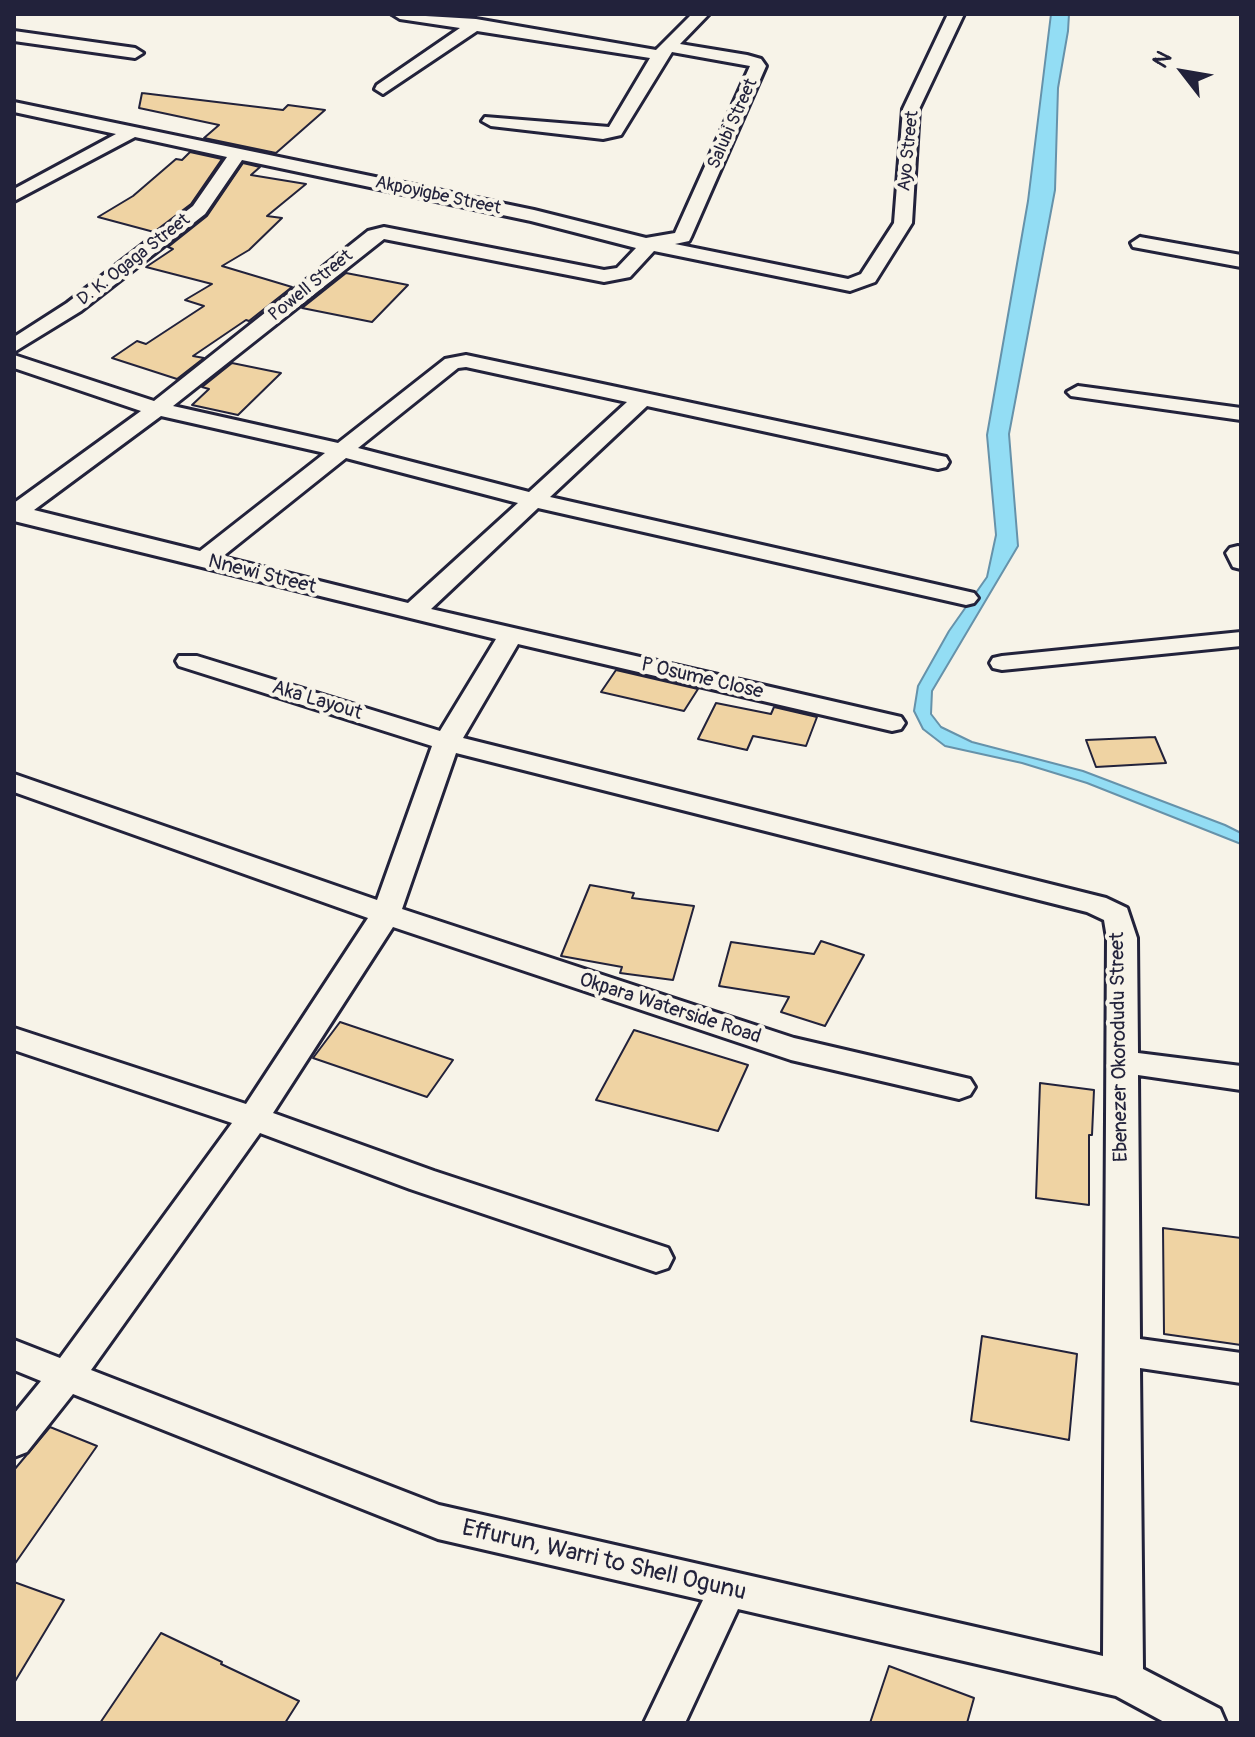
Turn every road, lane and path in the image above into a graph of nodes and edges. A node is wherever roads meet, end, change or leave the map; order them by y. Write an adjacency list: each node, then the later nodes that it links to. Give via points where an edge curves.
1 (400, 14): 4 (street)
2 (701, 14): 6 (street)
3 (956, 14): 17 (street, Ayo Street, via 911,109 903,223)
4 (476, 24): 6 (street); 8 (street)
5 (14, 36): 7 (street)
6 (664, 51): 10 (street, via 615,131); 14 (street, Salubi Street, via 741,58 758,66 682,237)
7 (135, 53)
8 (383, 89)
9 (14, 107): 11 (street, Akpoyigbe Street)
10 (491, 121)
11 (130, 133): 12 (street, Akpoyigbe Street); 13 (street)
12 (237, 155): 14 (street, Akpoyigbe Street); 18 (street, D. K. Ogaga Street, via 199,210 74,307)
13 (14, 196)
14 (651, 243): 17 (street, Akpoyigbe Street, via 850,285); 22 (street, Powell Street, via 623,273 604,276 375,235)
15 (1140, 243): 16 (street)
16 (1241, 261)
17 (861, 283)
18 (14, 346)
19 (14, 361): 22 (street)
20 (1078, 392): 23 (street)
21 (644, 398): 24 (street, via 466,361 452,363); 25 (street); 26 (street)
22 (157, 409): 24 (street); 27 (street, Powell Street)
23 (1241, 414)
24 (340, 450): 26 (street); 28 (street)
25 (938, 462)
26 (533, 500): 29 (street); 30 (street)
27 (15, 513): 28 (street, Nnewi Street)
28 (202, 561): 30 (street, Nnewi Street)
29 (966, 598)
30 (413, 612): 31 (street, Nnewi Street)
31 (512, 633): 35 (street, P Osume Close); 36 (street)
32 (1241, 639): 34 (street)
33 (188, 661): 36 (street, Aka Layout)
34 (1002, 663)
35 (892, 723)
36 (447, 742): 38 (street); 40 (street, Ebenezer Okorodudu Street, via 1096,905 1117,915 1122,938)
37 (14, 783): 38 (street, Okpara Waterside Road)
38 (386, 914): 42 (street, Okpara Waterside Road, via 791,1049); 43 (street)
39 (14, 1039): 43 (street)
40 (1122, 1062): 41 (street); 45 (street, Ebenezer Okorodudu Street)
41 (1241, 1078)
42 (959, 1087)
43 (253, 1118): 44 (street); 48 (street)
44 (656, 1258)
45 (1122, 1351): 47 (street); 51 (street, Ebenezer Okorodudu Street)
46 (14, 1355): 48 (street, Effurun, Warri to Shell Ogunu)
47 (1241, 1368)
48 (65, 1378): 49 (street); 50 (street, Effurun, Warri to Shell Ogunu, via 438,1522)
49 (14, 1441)
50 (727, 1591): 51 (street, Effurun, Warri to Shell Ogunu); 52 (street)
51 (1123, 1679): 53 (street, Effurun, Warri to Shell Ogunu)
52 (664, 1723)
53 (1206, 1723)

